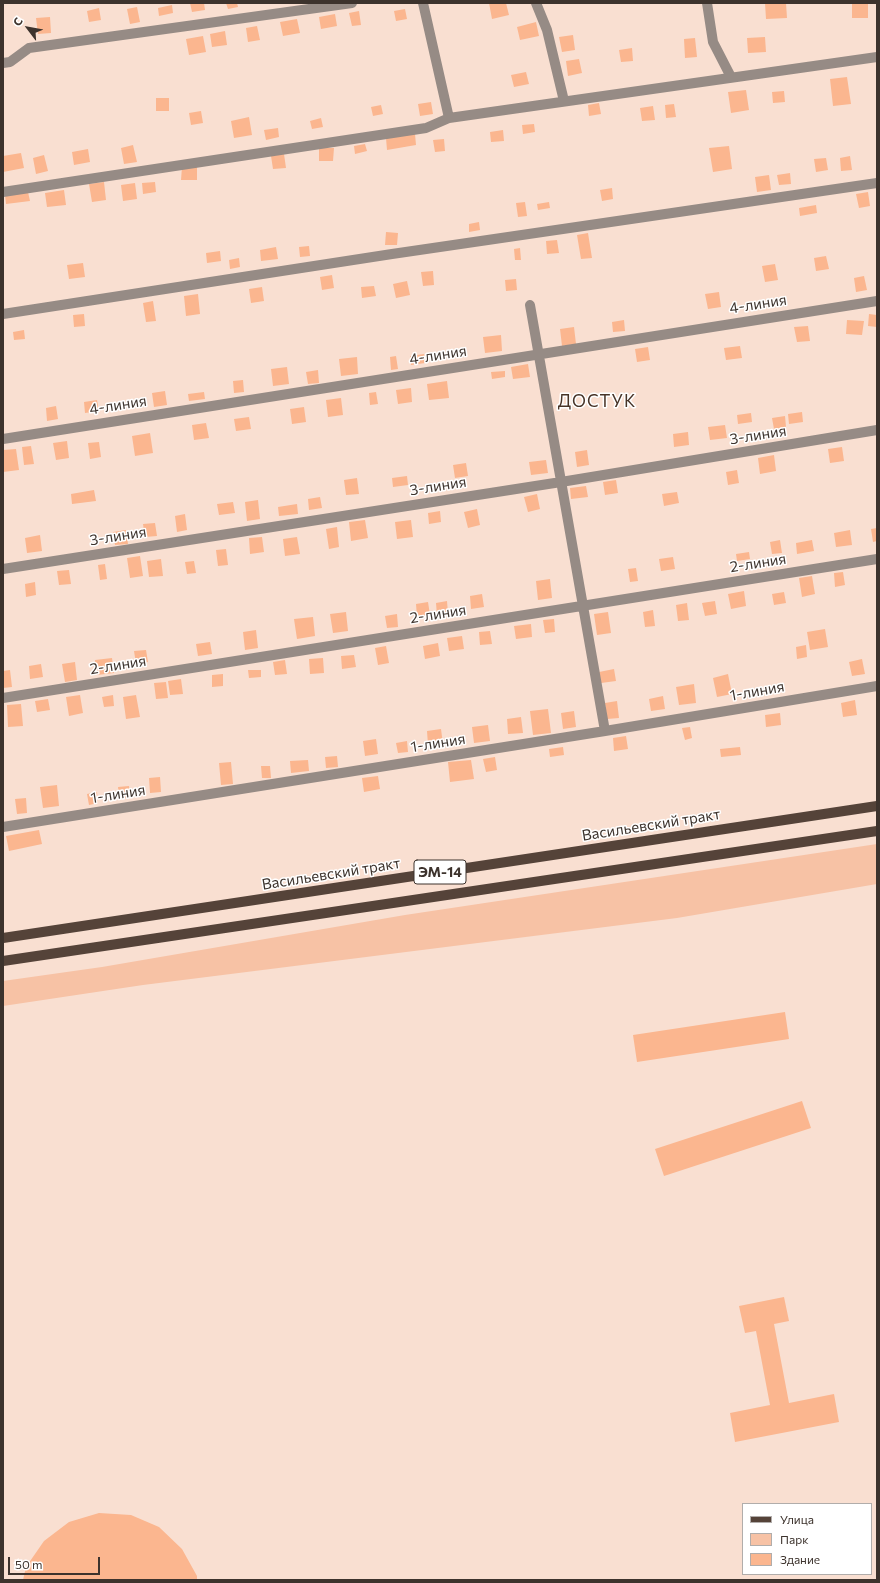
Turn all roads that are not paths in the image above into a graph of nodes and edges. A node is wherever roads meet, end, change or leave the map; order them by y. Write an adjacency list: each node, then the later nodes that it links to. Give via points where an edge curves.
1 (352, 3): 6 (street, via 28,48 10,62)
2 (423, 3): 9 (street)
3 (536, 3): 8 (street, via 548,30)
4 (707, 3): 7 (street, via 713,42)
5 (877, 57): 7 (street)
6 (3, 63)
7 (731, 78): 8 (street)
8 (564, 101): 9 (street)
9 (449, 118): 11 (street, via 426,128)
10 (877, 183): 14 (street)
11 (3, 192)
12 (877, 301): 15 (street, 4-линия)
13 (530, 305): 15 (street)
14 (3, 314)
15 (539, 354): 17 (street, 4-линия); 18 (street)
16 (877, 430): 18 (street, 3-линия)
17 (3, 439)
18 (561, 482): 20 (street, 3-линия); 21 (street)
19 (877, 559): 21 (street, 2-линия)
20 (3, 569)
21 (583, 607): 23 (street, 2-линия); 24 (street)
22 (877, 686): 24 (street, 1-линия)
23 (3, 698)
24 (605, 732): 26 (street, 1-линия)
25 (877, 806): 28 (main road, Васильевский тракт / ЭМ-14)
26 (3, 827)
27 (877, 830): 29 (main road, ЭМ-14)
28 (3, 938)
29 (3, 961)

